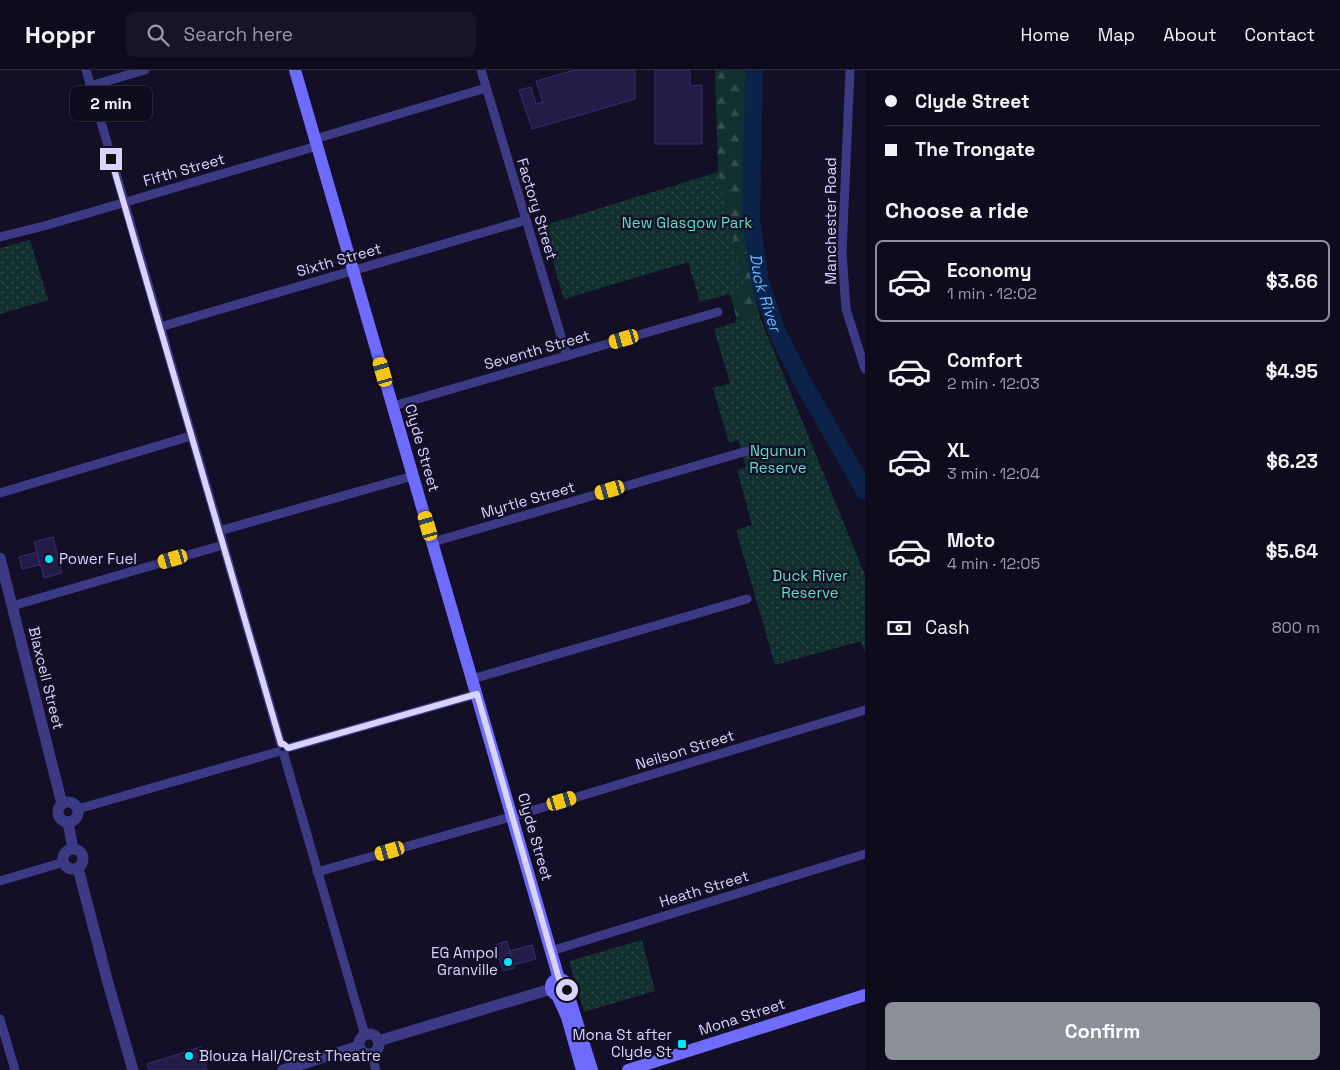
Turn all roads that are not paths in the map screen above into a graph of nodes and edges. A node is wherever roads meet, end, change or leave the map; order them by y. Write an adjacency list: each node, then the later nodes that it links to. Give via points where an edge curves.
1 (86, 70): 6 (street)
2 (145, 70): 6 (street)
3 (295, 70): 8 (main road, Clyde Street)
4 (481, 70): 7 (street, Factory Street)
5 (850, 70): 16 (street, Manchester Road, via 842,253 846,309)
6 (90, 86): 9 (street)
7 (486, 88): 8 (street, Fifth Street); 10 (street, Factory Street)
8 (316, 142): 9 (street, Fifth Street); 12 (main road, Clyde Street)
9 (123, 201): 11 (street, Fifth Street); 14 (street)
10 (526, 220): 12 (street, Sixth Street); 15 (street, Factory Street)
11 (0, 237)
12 (353, 270): 14 (street, Sixth Street); 17 (main road, Clyde Street)
13 (718, 312): 15 (street, Seventh Street)
14 (160, 326): 18 (street)
15 (567, 356): 17 (street, Seventh Street)
16 (865, 369)
17 (393, 406): 20 (main road, Clyde Street)
18 (191, 436): 21 (street); 22 (street)
19 (747, 451): 23 (street, Myrtle Street)
20 (413, 476): 22 (street); 23 (main road, Clyde Street)
21 (0, 493)
22 (219, 531): 24 (street)
23 (433, 542): 29 (main road, Clyde Street)
24 (223, 545): 28 (street); 32 (street)
25 (0, 558): 26 (street, Blaxcell Street)
26 (3, 581): 28 (street, Blaxcell Street)
27 (747, 599): 29 (street)
28 (12, 606): 33 (street, Blaxcell Street)
29 (472, 680): 30 (main road, Clyde Street)
30 (477, 694): 32 (street); 35 (main road, Clyde Street)
31 (865, 710): 35 (street, Neilson Street)
32 (282, 750): 34 (street); 41 (street)
33 (62, 804): 34 (street, via 71,803); 36 (street, via 58,815)
34 (78, 809): 36 (street, via 76,818)
35 (512, 816): 41 (street, Neilson Street); 43 (main road, Clyde Street)
36 (68, 822): 37 (street)
37 (73, 849): 39 (street, via 65,853); 40 (street, via 83,856 83,863)
38 (865, 854): 43 (street, Heath Street)
39 (64, 862): 40 (street, via 70,868); 42 (street)
40 (78, 868): 52 (street)
41 (317, 872): 47 (street)
42 (0, 881)
43 (551, 951): 44 (main road, Clyde Street)
44 (559, 988): 48 (street); 55 (main road, Clyde Street); 56 (main road, Clyde Street)
45 (865, 995): 57 (main road, Mona Street)
46 (0, 1019): 51 (street)
47 (365, 1035): 48 (street, via 374,1036); 49 (street)
48 (378, 1041): 50 (street, via 378,1048)
49 (359, 1046): 50 (street, via 364,1054); 53 (street)
50 (371, 1054): 54 (street)
51 (15, 1070)
52 (133, 1070)
53 (283, 1070)
54 (376, 1070)
55 (582, 1070)
56 (592, 1070)
57 (628, 1070)

